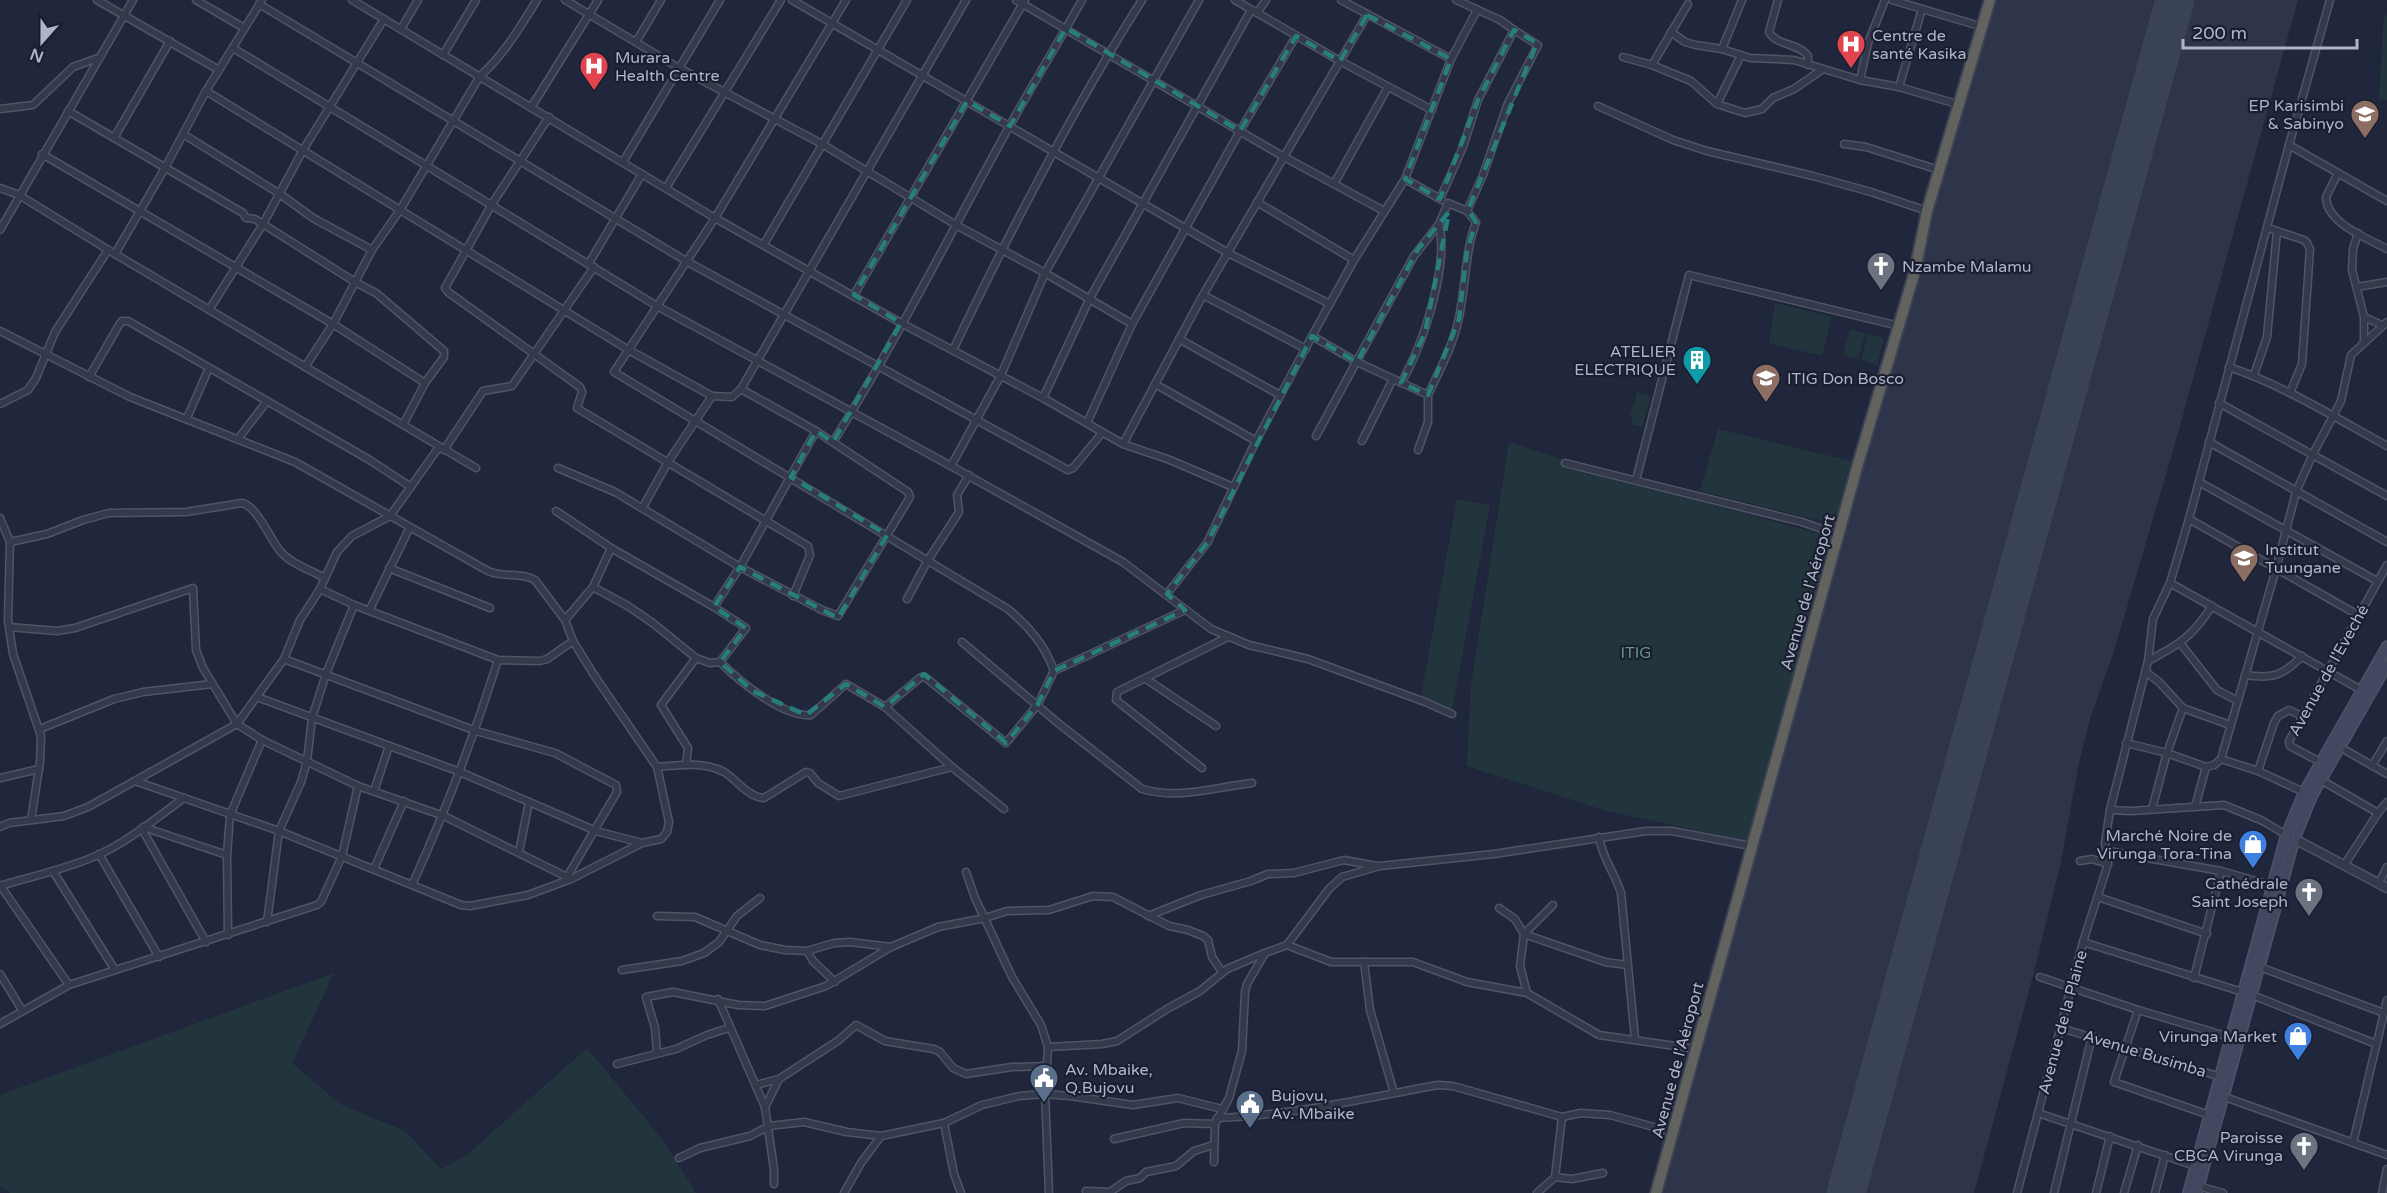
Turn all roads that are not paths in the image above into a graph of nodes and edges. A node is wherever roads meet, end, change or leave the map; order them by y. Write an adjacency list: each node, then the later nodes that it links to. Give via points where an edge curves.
1 (97, 0): 38 (street)
2 (133, 0): 38 (street)
3 (196, 0): 43 (street)
4 (418, 0): 45 (street)
5 (476, 0): 55 (street)
6 (537, 0): 68 (street, via 500,57)
7 (566, 0): 37 (street)
8 (598, 0): 37 (street)
9 (662, 0): 50 (street)
10 (720, 0): 64 (street)
11 (781, 0): 74 (street)
12 (792, 0): 41 (street)
13 (846, 0): 41 (street)
14 (907, 0): 52 (street)
15 (966, 0): 67 (street)
16 (1016, 0): 32 (street)
17 (1082, 0): 44 (street)
18 (1142, 0): 54 (street)
19 (1198, 0): 69 (street)
20 (1235, 0): 36 (street)
21 (1266, 0): 36 (street)
22 (1341, 0): 39 (street)
23 (1456, 0): 35 (street)
24 (1742, 0): 53 (street)
25 (1778, 0): 62 (street, via 1768,32 1773,38 1803,50)
26 (1885, 0): 70 (street, via 1868,43)
27 (1892, 0): 34 (street)
28 (1990, 0): 42 (highway, Avenue de l'Aéroport)
29 (2330, 0): 94 (street, Avenue de la Plaine)
30 (355, 1): 40 (street)
31 (260, 2): 43 (street); 61 (street)
32 (1024, 2): 44 (street); 75 (street)
33 (1688, 4): 47 (street)
34 (1922, 9): 42 (street); 72 (street)
35 (1477, 10): 46 (street); 59 (street)
36 (1254, 11): 48 (street); 80 (street)
37 (589, 14): 50 (street); 79 (street)
38 (124, 15): 49 (street); 58 (street)
39 (1367, 15): 59 (street); 60 (street)
40 (384, 19): 45 (street); 61 (street)
41 (832, 23): 52 (street); 86 (street)
42 (1983, 27): 77 (highway, Avenue de l'Aéroport)
43 (244, 28): 51 (street)
44 (1066, 28): 54 (street); 88 (street)
45 (401, 29): 55 (street)
46 (1514, 30): 115 (street, via 1478,100); 124 (street, via 1538,45 1508,103)
47 (1671, 32): 53 (street, via 1685,42); 63 (street)
48 (1296, 36): 60 (street); 89 (street)
49 (170, 41): 66 (street); 91 (street)
50 (636, 42): 64 (street)
51 (232, 48): 66 (street); 78 (street)
52 (878, 49): 67 (street); 92 (street)
53 (1722, 49): 56 (street)
54 (1109, 53): 69 (street); 96 (street)
55 (443, 55): 68 (street)
56 (1741, 55): 62 (street); 76 (street)
57 (1623, 57): 63 (street)
58 (99, 58): 82 (street, via 73,67 33,105); 84 (street)
59 (1451, 59): 83 (street)
60 (1340, 61): 71 (street); 98 (street)
61 (357, 63): 78 (street); 87 (street)
62 (1808, 64): 65 (street)
63 (1652, 65): 76 (street, via 1693,83)
64 (679, 68): 74 (street); 100 (street)
65 (1823, 69): 70 (street); 76 (street, via 1757,111 1745,113)
66 (219, 70): 73 (street)
67 (922, 74): 75 (street); 104 (street)
68 (480, 76): 79 (street); 87 (street)
69 (1154, 80): 80 (street); 107 (street)
70 (1860, 80): 72 (street)
71 (1388, 87): 83 (street); 109 (street)
72 (1899, 87): 77 (street)
73 (206, 91): 90 (street); 95 (street)
74 (724, 91): 86 (street); 111 (street)
75 (967, 101): 88 (street); 114 (street)
76 (1717, 104)
77 (1957, 104): 103 (highway, Avenue de l'Aéroport)
78 (330, 106): 95 (street); 101 (street)
79 (532, 106): 85 (street)
80 (1197, 106): 89 (street); 118 (street)
81 (1598, 106): 125 (street, via 1707,152 1871,192)
82 (0, 110)
83 (1432, 110): 108 (street)
84 (68, 111): 91 (street); 97 (street)
85 (549, 117): 99 (street); 100 (street)
86 (774, 118): 92 (street); 126 (street)
87 (453, 120): 99 (street); 101 (street)
88 (1010, 126): 96 (street); 130 (street)
89 (1240, 131): 98 (street); 131 (street)
90 (183, 134): 102 (street); 112 (street)
91 (114, 138): 102 (street)
92 (822, 144): 104 (street); 136 (street)
93 (1844, 144): 103 (street)
94 (2289, 145): 105 (street); 132 (street, Avenue de la Plaine)
95 (303, 150): 112 (street); 122 (street)
96 (1054, 152): 107 (street); 138 (street)
97 (42, 154): 113 (street); 121 (street)
98 (1284, 157): 109 (street); 117 (street)
99 (519, 160): 120 (street); 127 (street)
100 (623, 162): 106 (street)
101 (428, 165): 120 (street); 122 (street)
102 (165, 168): 121 (street); 128 (street, via 246,218)
103 (1938, 170): 125 (highway, Avenue de l'Aéroport)
104 (868, 171): 114 (street); 147 (street)
105 (2338, 173): 116 (street); 135 (street, via 2326,197 2327,205 2337,219)
106 (642, 174): 111 (street); 127 (street)
107 (1098, 178): 118 (street); 148 (street)
108 (1405, 179): 115 (street); 123 (street)
109 (1334, 184): 123 (street)
110 (0, 188): 113 (street)
111 (666, 188): 126 (street)
112 (280, 194): 128 (street); 140 (street)
113 (19, 195): 133 (street); 141 (street)
114 (911, 196): 130 (street); 152 (street)
115 (1440, 199): 119 (street)
116 (2387, 201)
117 (1257, 202): 142 (street); 143 (street)
118 (1143, 203): 131 (street); 154 (street)
119 (1448, 203): 124 (street); 129 (street)
120 (492, 204): 137 (street); 145 (street)
121 (140, 210): 141 (street); 146 (street)
122 (400, 210): 137 (street); 140 (street)
123 (1384, 211): 143 (street)
124 (1467, 211): 191 (street, via 1476,222 1467,251 1459,319)
125 (1927, 211): 165 (highway, Avenue de l'Aéroport)
126 (715, 218): 136 (street); 144 (street)
127 (617, 219): 144 (street); 145 (street)
128 (263, 224): 146 (street); 149 (street)
129 (1438, 224): 176 (street, via 1414,256); 186 (street, via 1441,252 1427,324)
130 (956, 225): 138 (street); 161 (street)
131 (1185, 228): 142 (street); 163 (street)
132 (2268, 228): 134 (street); 179 (street, Avenue de la Plaine)
133 (0, 230)
134 (2277, 231): 182 (street, via 2267,337); 189 (street, via 2304,240 2310,249 2302,364)
135 (2358, 233): 139 (street); 151 (street, via 2352,262)
136 (764, 244): 147 (street)
137 (465, 249): 158 (street); 174 (street, via 445,288)
138 (1001, 249): 148 (street); 172 (street)
139 (2387, 249)
140 (372, 250): 149 (street)
141 (111, 252): 157 (street); 173 (street, via 55,332)
142 (1228, 253): 153 (street); 155 (street)
143 (1354, 260): 155 (street)
144 (686, 261): 156 (street); 159 (street)
145 (592, 265): 156 (street); 158 (street)
146 (235, 266): 157 (street); 162 (street)
147 (809, 269): 152 (street); 159 (street)
148 (1045, 273): 154 (street); 181 (street)
149 (355, 282): 162 (street); 185 (street, via 391,303 444,351 444,357)
150 (2387, 282): 151 (street)
151 (2357, 287): 160 (street)
152 (854, 295): 161 (street)
153 (1203, 295): 168 (street); 171 (street)
154 (1090, 298): 163 (street); 193 (street)
155 (1330, 304): 167 (street)
156 (657, 306): 170 (street); 175 (street)
157 (209, 310): 177 (street)
158 (563, 310): 170 (street); 174 (street)
159 (783, 315): 175 (street); 178 (street)
160 (2364, 317): 164 (street); 169 (street)
161 (901, 323): 172 (street); 178 (street)
162 (333, 324): 177 (street); 185 (street)
163 (1132, 324): 203 (street)
164 (2384, 324): 169 (street)
165 (1899, 326): 224 (street, via 1689,275); 239 (highway, Avenue de l'Aéroport)
166 (0, 331): 173 (street)
167 (1312, 336): 171 (street); 176 (street)
168 (1179, 339): 187 (street); 190 (street)
169 (2364, 341): 198 (street, via 2349,360 2346,388)
170 (627, 349): 192 (street); 200 (street, via 615,373)
171 (1306, 349): 190 (street)
172 (953, 350): 181 (street)
173 (45, 354): 183 (street); 196 (street, via 28,390)
174 (533, 354): 214 (street, via 512,386 483,391); 217 (street, via 582,389 577,404 580,410)
175 (757, 361): 188 (street); 197 (street)
176 (1357, 362): 184 (street); 206 (street)
177 (305, 367): 202 (street)
178 (880, 367): 197 (street); 201 (street)
179 (2229, 367): 182 (street); 195 (street, Avenue de la Plaine)
180 (209, 368): 183 (street, via 122,321); 194 (street); 199 (street)
181 (1001, 375): 193 (street); 201 (street)
182 (2254, 375): 189 (street)
183 (89, 377): 199 (street)
184 (1393, 379): 186 (street); 209 (street)
185 (425, 383): 202 (street)
186 (1401, 383): 191 (street)
187 (1155, 384): 208 (street); 212 (street)
188 (741, 389): 192 (street, via 732,397); 204 (street)
189 (2290, 393): 198 (street)
190 (1281, 395): 208 (street)
191 (1428, 395): 215 (street, via 1428,422)
192 (712, 396): 200 (street)
193 (1043, 398): 203 (street)
194 (267, 401): 207 (street); 226 (street)
195 (2219, 403): 210 (street, Avenue de la Plaine); 216 (street)
196 (0, 404)
197 (852, 411): 211 (street); 219 (street)
198 (2334, 417): 213 (street); 216 (street)
199 (187, 418): 207 (street)
200 (695, 421): 217 (street); 223 (street)
201 (976, 421): 205 (street, via 1071,470); 219 (street)
202 (404, 423): 214 (street)
203 (1087, 423): 205 (street)
204 (816, 431): 211 (street); 223 (street)
205 (1102, 433): 212 (street)
206 (1316, 436)
207 (238, 439): 232 (street, via 303,465)
208 (1256, 441): 227 (street)
209 (1362, 441)
210 (2209, 441): 225 (street, Avenue de la Plaine); 228 (street)
211 (833, 442): 238 (street, via 909,495)
212 (1123, 444): 227 (street)
213 (2387, 446)
214 (441, 449): 220 (street); 226 (street)
215 (1418, 450)
216 (2313, 454): 228 (street); 229 (street)
217 (668, 462): 230 (street); 235 (street)
218 (1565, 463): 224 (street)
219 (951, 465): 222 (street)
220 (476, 468)
221 (558, 468): 230 (street)
222 (969, 475): 243 (street, via 957,495 959,512); 255 (street, via 1123,562)
223 (791, 477): 235 (street); 238 (street)
224 (1636, 480): 239 (street)
225 (2199, 482): 234 (street, Avenue de la Plaine); 237 (street)
226 (411, 487): 232 (street)
227 (1233, 487): 255 (street, via 1207,543)
228 (2296, 492): 237 (street); 241 (street)
229 (2387, 496)
230 (643, 507): 245 (street)
231 (556, 511): 242 (street)
232 (390, 516): 236 (street); 248 (street, via 343,544)
233 (0, 518): 240 (street)
234 (2189, 519): 247 (street); 252 (street, Avenue de la Plaine)
235 (765, 522): 245 (street); 256 (street, via 810,551)
236 (410, 527): 246 (street); 265 (street, via 496,575 536,580)
237 (2287, 530): 247 (street); 249 (street)
238 (887, 535): 243 (street); 256 (street, via 838,616)
239 (1839, 535): 348 (highway, Avenue de l'Aéroport)
240 (10, 542): 248 (street, via 109,513 186,512 242,503 253,510 288,559); 251 (street)
241 (2387, 542)
242 (611, 548): 253 (street); 260 (street)
243 (928, 560): 257 (street); 281 (street, via 1024,622 1049,655)
244 (2387, 565): 249 (street, Avenue de l'Eveché)
245 (740, 567): 256 (street); 260 (street)
246 (389, 568): 261 (street); 262 (street)
247 (2276, 569): 264 (street); 268 (street)
248 (325, 578): 254 (street)
249 (2377, 581): 264 (street, Avenue de l'Eveché)
250 (0, 583): 251 (street)
251 (10, 583): 267 (street)
252 (2170, 583): 259 (street); 278 (street, Avenue de la Plaine, via 2153,619)
253 (593, 587): 265 (street); 275 (street, via 628,606)
254 (320, 589): 258 (street); 276 (street, via 300,620)
255 (1167, 594): 263 (street)
256 (793, 596)
257 (907, 599)
258 (354, 605): 262 (street); 284 (street)
259 (2212, 606): 268 (street); 272 (street)
260 (714, 607): 279 (street, via 746,628)
261 (490, 608)
262 (370, 609): 277 (street)
263 (1185, 610): 269 (street); 281 (street)
264 (2358, 615): 282 (street, Avenue de l'Eveché)
265 (565, 620): 270 (street)
266 (0, 622): 267 (street)
267 (9, 623): 287 (street, via 57,631 75,628 193,588 196,650); 301 (street, via 13,654)
268 (2257, 632): 274 (street); 285 (street)
269 (1228, 637): 286 (street); 295 (street, via 1308,659)
270 (573, 641): 277 (street, via 547,659); 314 (street)
271 (962, 642): 292 (street)
272 (2181, 644): 278 (street); 291 (street, via 2217,690)
273 (2387, 646): 288 (main road)
274 (2302, 656): 282 (street); 285 (street, via 2284,673 2264,678)
275 (696, 658): 279 (street); 312 (street, via 661,705 688,748)
276 (284, 659): 284 (street); 290 (street)
277 (498, 660): 302 (street)
278 (2148, 661): 283 (street, Avenue de la Plaine)
279 (720, 662): 293 (street, via 747,687 800,715 811,715 846,684)
280 (2387, 665): 289 (main road)
281 (1054, 671): 292 (street)
282 (2328, 671): 288 (street); 296 (street, Avenue de l'Eveché)
283 (2146, 672): 294 (street); 305 (street, Avenue de la Plaine)
284 (326, 674): 297 (street); 302 (street)
285 (2245, 675): 291 (street)
286 (1146, 679): 300 (street); 317 (street, via 1117,692 1116,700)
287 (212, 684): 298 (street); 301 (street, via 114,699)
288 (2361, 690): 289 (street); 306 (main road)
289 (2370, 694): 306 (main road)
290 (257, 697): 297 (street); 298 (street)
291 (2238, 701): 299 (street)
292 (1038, 705): 293 (street, via 1006,742 925,677); 325 (street, via 1142,789 1197,792)
293 (885, 707): 315 (street)
294 (2183, 708): 299 (street); 308 (street)
295 (1452, 714)
296 (2302, 716): 311 (street, Avenue de l'Eveché, via 2289,744); 319 (street, via 2289,710 2278,716)
297 (312, 718): 307 (street); 310 (street)
298 (237, 724): 303 (street); 324 (street)
299 (2230, 725): 309 (street)
300 (1216, 726)
301 (40, 729): 318 (street)
302 (476, 731): 320 (street); 344 (street, via 555,753 616,785 617,792)
303 (262, 740): 310 (street); 338 (street)
304 (2387, 741): 313 (street)
305 (2126, 743): 308 (street); 336 (street, Avenue de la Plaine)
306 (2335, 745): 311 (main road); 313 (street); 323 (main road)
307 (389, 746): 320 (street); 327 (street)
308 (2167, 753): 316 (street); 335 (street)
309 (2220, 759): 316 (street); 319 (street)
310 (307, 761): 326 (street); 343 (street)
311 (2320, 762): 328 (main road)
312 (686, 765): 314 (street); 315 (street, via 717,769 755,796 764,798 806,772 839,796)
313 (2372, 766): 321 (street)
314 (657, 767): 347 (street, via 669,822 664,837)
315 (952, 767): 334 (street)
316 (2206, 767): 333 (street)
317 (1202, 768)
318 (39, 769): 322 (street); 340 (street)
319 (2258, 771): 328 (street)
320 (460, 772): 331 (street); 339 (street)
321 (2387, 774)
322 (0, 778)
323 (2321, 780): 328 (main road); 337 (street)
324 (135, 781): 329 (street); 340 (street, via 64,816)
325 (1252, 783)
326 (358, 786): 327 (street); 353 (street)
327 (374, 791): 330 (street)
328 (2308, 794): 345 (main road)
329 (184, 798): 338 (street); 342 (street)
330 (404, 801): 339 (street); 359 (street)
331 (529, 802): 344 (street); 350 (street)
332 (2387, 802): 337 (street)
333 (2195, 807): 335 (street); 345 (street, via 2231,806)
334 (1004, 809)
335 (2152, 809): 336 (street)
336 (2110, 810): 349 (street, Avenue de la Plaine, via 2105,843)
337 (2378, 813): 356 (street)
338 (230, 815): 343 (street); 352 (street)
339 (444, 816): 350 (street); 364 (street)
340 (31, 820): 341 (street)
341 (0, 827)
342 (142, 828): 351 (street); 352 (street); 380 (street)
343 (279, 831): 353 (street); 375 (street)
344 (596, 831): 347 (street); 363 (street)
345 (2291, 836): 356 (street); 366 (main road)
346 (1599, 837): 348 (street, via 1659,830); 357 (street, via 1494,854); 388 (street, via 1602,856 1621,893)
347 (642, 843): 363 (street)
348 (1750, 846): 415 (highway, Avenue de l'Aéroport)
349 (2108, 851): 355 (street, Avenue de la Plaine); 361 (street)
350 (519, 852): 363 (street)
351 (99, 854): 360 (street); 386 (street)
352 (227, 855): 379 (street)
353 (342, 856): 359 (street); 375 (street, via 320,903)
354 (2080, 861): 355 (street)
355 (2108, 864): 368 (street, Avenue de la Plaine)
356 (2345, 864): 367 (street)
357 (1380, 866): 373 (street, via 1344,860 1294,873 1268,874); 382 (street, via 1335,881)
358 (2387, 867): 367 (street)
359 (374, 869): 364 (street)
360 (53, 871): 365 (street); 390 (street)
361 (2221, 871): 366 (street); 378 (street)
362 (966, 872): 374 (street)
363 (569, 878): 364 (street, via 528,895 470,906)
364 (412, 885)
365 (0, 886): 397 (street)
366 (2276, 886): 389 (main road)
367 (2383, 886)
368 (2098, 897): 378 (street); 381 (street, Avenue de la Plaine)
369 (760, 898): 376 (street, via 737,916)
370 (1553, 905): 377 (street)
371 (1499, 908): 377 (street, via 1515,919)
372 (657, 916): 376 (street, via 695,917)
373 (1148, 916): 374 (street, via 1113,897 1093,896 1049,910 1007,910); 392 (street, via 1203,936)
374 (985, 918): 383 (street, via 938,927); 413 (street, via 1012,977 1041,1025)
375 (267, 922): 379 (street)
376 (727, 931): 384 (street, via 768,947); 391 (street, via 715,946 696,957)
377 (1524, 934): 388 (street, via 1611,964); 399 (street, via 1520,966)
378 (2207, 934): 395 (street)
379 (228, 935): 380 (street)
380 (206, 942): 386 (street)
381 (2083, 942): 395 (street); 398 (street, Avenue de la Plaine)
382 (1287, 945): 385 (street); 387 (street, via 1330,962)
383 (891, 947): 384 (street, via 850,942); 396 (street)
384 (807, 951): 396 (street)
385 (1265, 953): 392 (street); 426 (street, via 1245,992 1242,1051 1229,1098)
386 (159, 957): 390 (street)
387 (1364, 962): 399 (street, via 1413,962 1467,982); 422 (street, via 1370,1010)
388 (1627, 965): 411 (street)
389 (2255, 965): 400 (main road); 405 (street)
390 (115, 970): 397 (street)
391 (622, 970)
392 (1222, 972): 413 (street, via 1200,991 1117,1041)
393 (0, 974): 403 (street)
394 (2040, 977): 398 (street)
395 (2194, 978): 400 (street)
396 (835, 982): 401 (street, via 758,1007)
397 (69, 986): 403 (street)
398 (2071, 988): 404 (street); 408 (street, Avenue de la Plaine)
399 (1527, 993): 411 (street, via 1593,1033)
400 (2247, 994): 410 (main road); 412 (street)
401 (718, 999): 407 (street); 416 (street, via 673,992 646,997)
402 (2387, 1000): 405 (street)
403 (22, 1010): 406 (street)
404 (2138, 1010): 410 (street); 414 (street)
405 (2384, 1012): 412 (street)
406 (0, 1024)
407 (729, 1028): 416 (street); 421 (street)
408 (2061, 1028): 409 (street, Avenue Busimba); 427 (street, Avenue de la Plaine)
409 (2092, 1036): 414 (street, Avenue Busimba); 431 (street)
410 (2235, 1038): 419 (main road)
411 (1635, 1039): 415 (street)
412 (2376, 1044): 438 (street)
413 (1048, 1047): 418 (street)
414 (2127, 1047): 419 (street, Avenue Busimba); 428 (street, via 2116,1084)
415 (1696, 1049): 434 (highway, Avenue de l'Aéroport)
416 (657, 1053): 417 (street)
417 (617, 1064)
418 (1046, 1066): 420 (street, via 966,1074 953,1068 934,1049 885,1041 856,1025); 423 (street)
419 (2225, 1078): 424 (main road)
420 (779, 1079): 421 (street); 425 (street)
421 (756, 1085): 425 (street)
422 (1394, 1093): 429 (street, via 1444,1085); 430 (street)
423 (1044, 1094): 426 (street, via 1133,1105 1178,1098); 432 (street, via 982,1105); 454 (street)
424 (2219, 1095): 428 (main road); 438 (street)
425 (765, 1107): 433 (street)
426 (1222, 1109): 430 (street)
427 (2038, 1113): 431 (street); 457 (street, Avenue de la Plaine)
428 (2214, 1116): 445 (main road)
429 (1562, 1117): 434 (street, via 1581,1113 1610,1115); 448 (street)
430 (1216, 1121): 437 (street, via 1184,1123); 439 (street)
431 (2070, 1122): 436 (street); 458 (street)
432 (944, 1123): 435 (street); 453 (street)
433 (769, 1126): 435 (street, via 804,1122); 443 (street, via 750,1137 700,1148); 449 (street)
434 (1672, 1132): 456 (highway, Avenue de l'Aéroport)
435 (881, 1136): 452 (street)
436 (2110, 1136): 440 (street); 459 (street)
437 (1114, 1139)
438 (2353, 1143): 442 (street)
439 (1213, 1145): 444 (street); 451 (street, via 1194,1151 1176,1166 1146,1172 1110,1192)
440 (2138, 1145): 441 (street); 460 (street)
441 (2165, 1155): 445 (street); 461 (street)
442 (2387, 1155)
443 (679, 1158)
444 (1214, 1162)
445 (2200, 1167): 450 (main road)
446 (2387, 1169): 463 (street)
447 (1603, 1173): 448 (street, via 1572,1179)
448 (1555, 1177): 455 (street)
449 (774, 1184)
450 (2194, 1189): 462 (street)
451 (1086, 1191)
452 (844, 1193)
453 (961, 1193)
454 (1049, 1193)
455 (1537, 1193)
456 (1656, 1193)
457 (2017, 1193)
458 (2054, 1193)
459 (2096, 1193)
460 (2124, 1193)
461 (2155, 1193)
462 (2223, 1193)
463 (2382, 1193)

